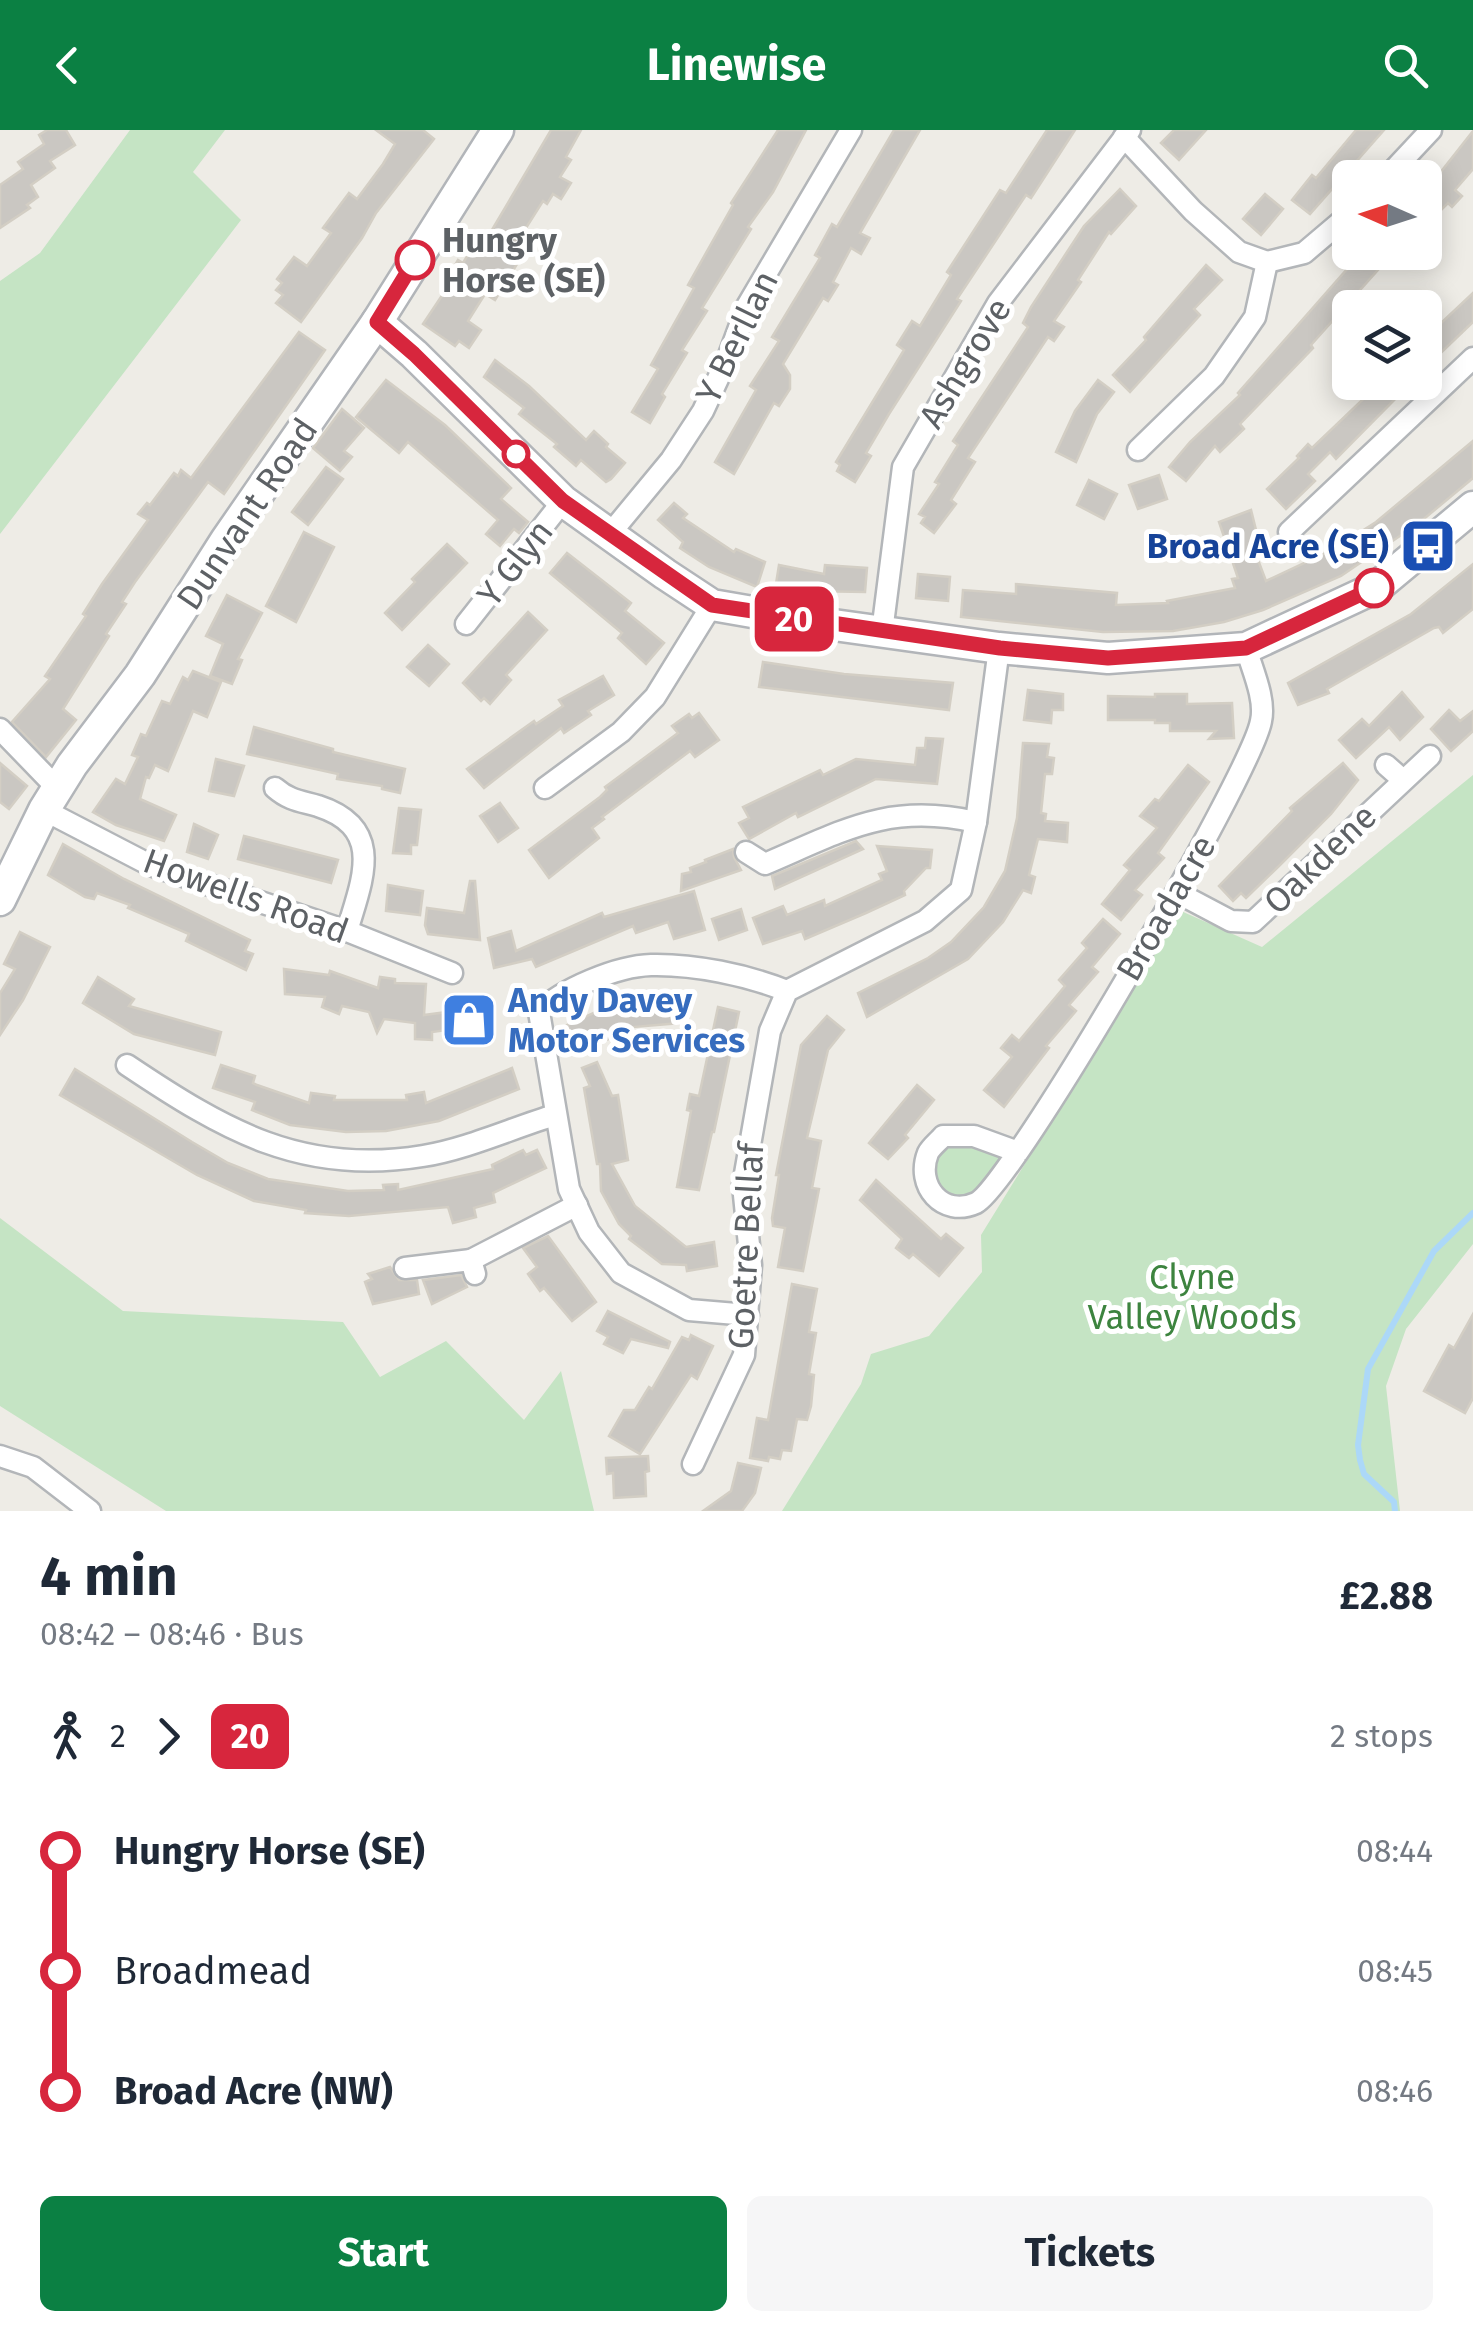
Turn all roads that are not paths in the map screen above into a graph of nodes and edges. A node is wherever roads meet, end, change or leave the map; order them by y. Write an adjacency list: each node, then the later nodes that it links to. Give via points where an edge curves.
1 (851, 130): 14 (street, Y Berllan, via 747,306 703,410)
2 (1432, 130): 5 (street)
3 (493, 132): 8 (street, Dunvant Road)
4 (1127, 134): 7 (street, via 1193,211 1240,252); 17 (street, Ashgrove, via 998,303 904,467)
5 (1403, 160)
6 (1332, 229): 7 (street, via 1304,253)
7 (1267, 262): 10 (street, via 1255,317 1214,376)
8 (377, 322): 11 (street); 25 (street, Dunvant Road)
9 (1473, 358): 13 (street, via 1331,482)
10 (1138, 450)
11 (563, 501): 14 (street); 16 (street, Y Glyn)
12 (1473, 507): 19 (street, via 1377,587)
13 (1289, 532)
14 (609, 534): 15 (street)
15 (712, 605): 17 (street); 24 (street, via 656,697)
16 (467, 624)
17 (882, 632): 18 (street)
18 (1000, 648): 19 (street, via 1108,658); 26 (street)
19 (1246, 648): 29 (street, Broadacre, via 1262,720)
20 (0, 728): 25 (street, Howells Road)
21 (1430, 756): 23 (street, Oakdene)
22 (1386, 766): 23 (street, Oakdene)
23 (1403, 780): 29 (street, Oakdene, via 1253,922 1231,921)
24 (546, 788)
25 (50, 799): 30 (street, Dunvant Road); 31 (street, Howells Road, via 150,866)
26 (976, 822): 28 (street, via 871,819 766,864); 33 (street, via 961,890 924,921)
27 (285, 823): 31 (street, via 282,794 347,819 364,846)
28 (746, 852)
29 (1178, 893): 36 (street, Broadacre)
30 (0, 900)
31 (347, 931): 32 (street, Howells Road)
32 (452, 973)
33 (786, 991): 35 (street, via 650,965 554,998 539,1012); 39 (street, Goetre Bellaf, via 770,1031 743,1184)
34 (127, 1064): 35 (street, via 164,1078 221,1126 292,1153 366,1163 428,1156)
35 (554, 1114): 37 (street)
36 (1018, 1152): 36 (street, Broadacre, via 980,1202 962,1207 939,1202 930,1192 928,1152 943,1136 974,1136)
37 (577, 1204): 38 (street, via 473,1267); 39 (street, via 621,1273 689,1310)
38 (405, 1268)
39 (748, 1315): 41 (street, Goetre Bellaf, via 744,1355)
40 (0, 1456): 42 (street, via 33,1467)
41 (690, 1466)
42 (90, 1511)

